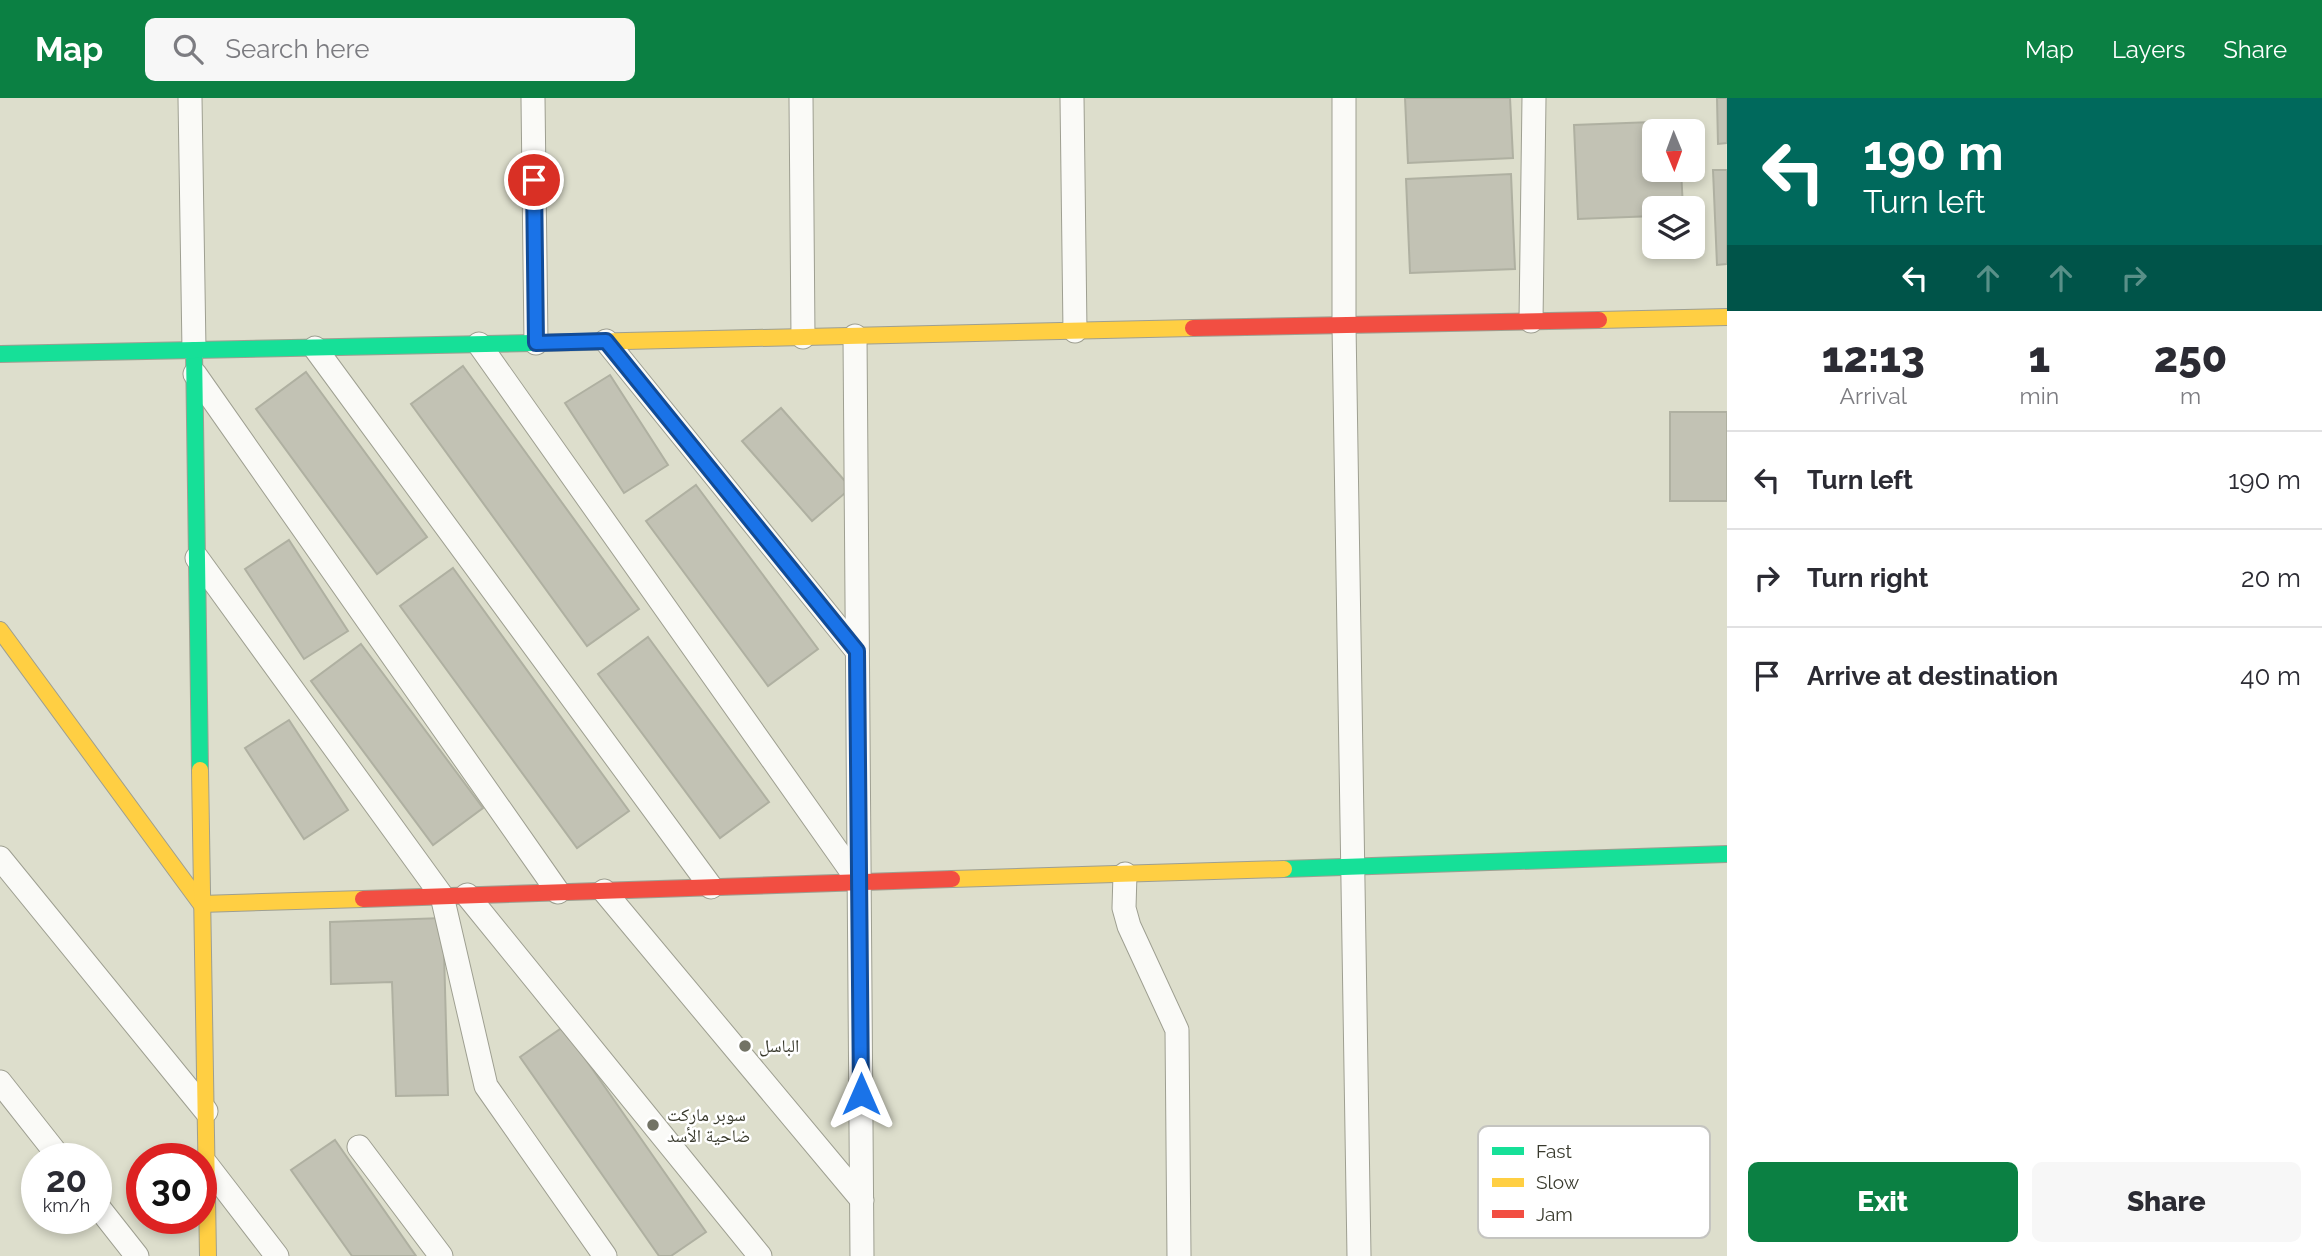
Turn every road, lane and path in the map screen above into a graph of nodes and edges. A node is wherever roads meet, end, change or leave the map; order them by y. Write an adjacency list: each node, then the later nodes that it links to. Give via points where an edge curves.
1 (190, 98): 17 (street)
2 (533, 98): 14 (street)
3 (801, 98): 12 (street)
4 (1072, 98): 10 (street)
5 (1344, 98): 9 (street)
6 (1534, 98): 8 (street)
7 (1727, 317): 8 (main road)
8 (1531, 321): 9 (main road)
9 (1344, 325): 10 (main road); 25 (street)
10 (1074, 331): 11 (main road)
11 (855, 336): 12 (main road); 22 (street)
12 (803, 337): 13 (main road)
13 (606, 341): 14 (main road); 22 (street)
14 (536, 343): 15 (main road)
15 (478, 344): 16 (main road); 27 (street)
16 (315, 348): 17 (main road); 28 (street)
17 (194, 350): 18 (main road); 19 (main road)
18 (0, 354)
19 (195, 374): 20 (main road); 30 (street)
20 (197, 558): 32 (street); 33 (main road)
21 (0, 631): 33 (main road)
22 (857, 651): 27 (street)
23 (1727, 854): 25 (main road)
24 (0, 858): 35 (street)
25 (1353, 867): 26 (main road); 51 (street)
26 (1125, 874): 27 (main road); 50 (street, via 1129,926 1177,1030)
27 (859, 882): 28 (main road); 40 (street)
28 (711, 887): 29 (main road)
29 (604, 891): 30 (main road); 40 (street)
30 (558, 892): 31 (main road)
31 (467, 895): 32 (main road); 48 (street)
32 (442, 896): 33 (main road); 47 (street, via 486,1086)
33 (201, 904): 35 (main road)
34 (0, 1082): 36 (street)
35 (206, 1111): 37 (main road)
36 (48, 1143)
37 (207, 1143)
38 (359, 1147): 46 (street)
39 (217, 1178): 45 (street)
40 (862, 1200): 49 (street)
41 (112, 1224): 43 (street)
42 (208, 1234): 44 (main road)
43 (137, 1256)
44 (208, 1256)
45 (277, 1256)
46 (441, 1256)
47 (605, 1256)
48 (760, 1256)
49 (862, 1256)
50 (1179, 1256)
51 (1359, 1256)

